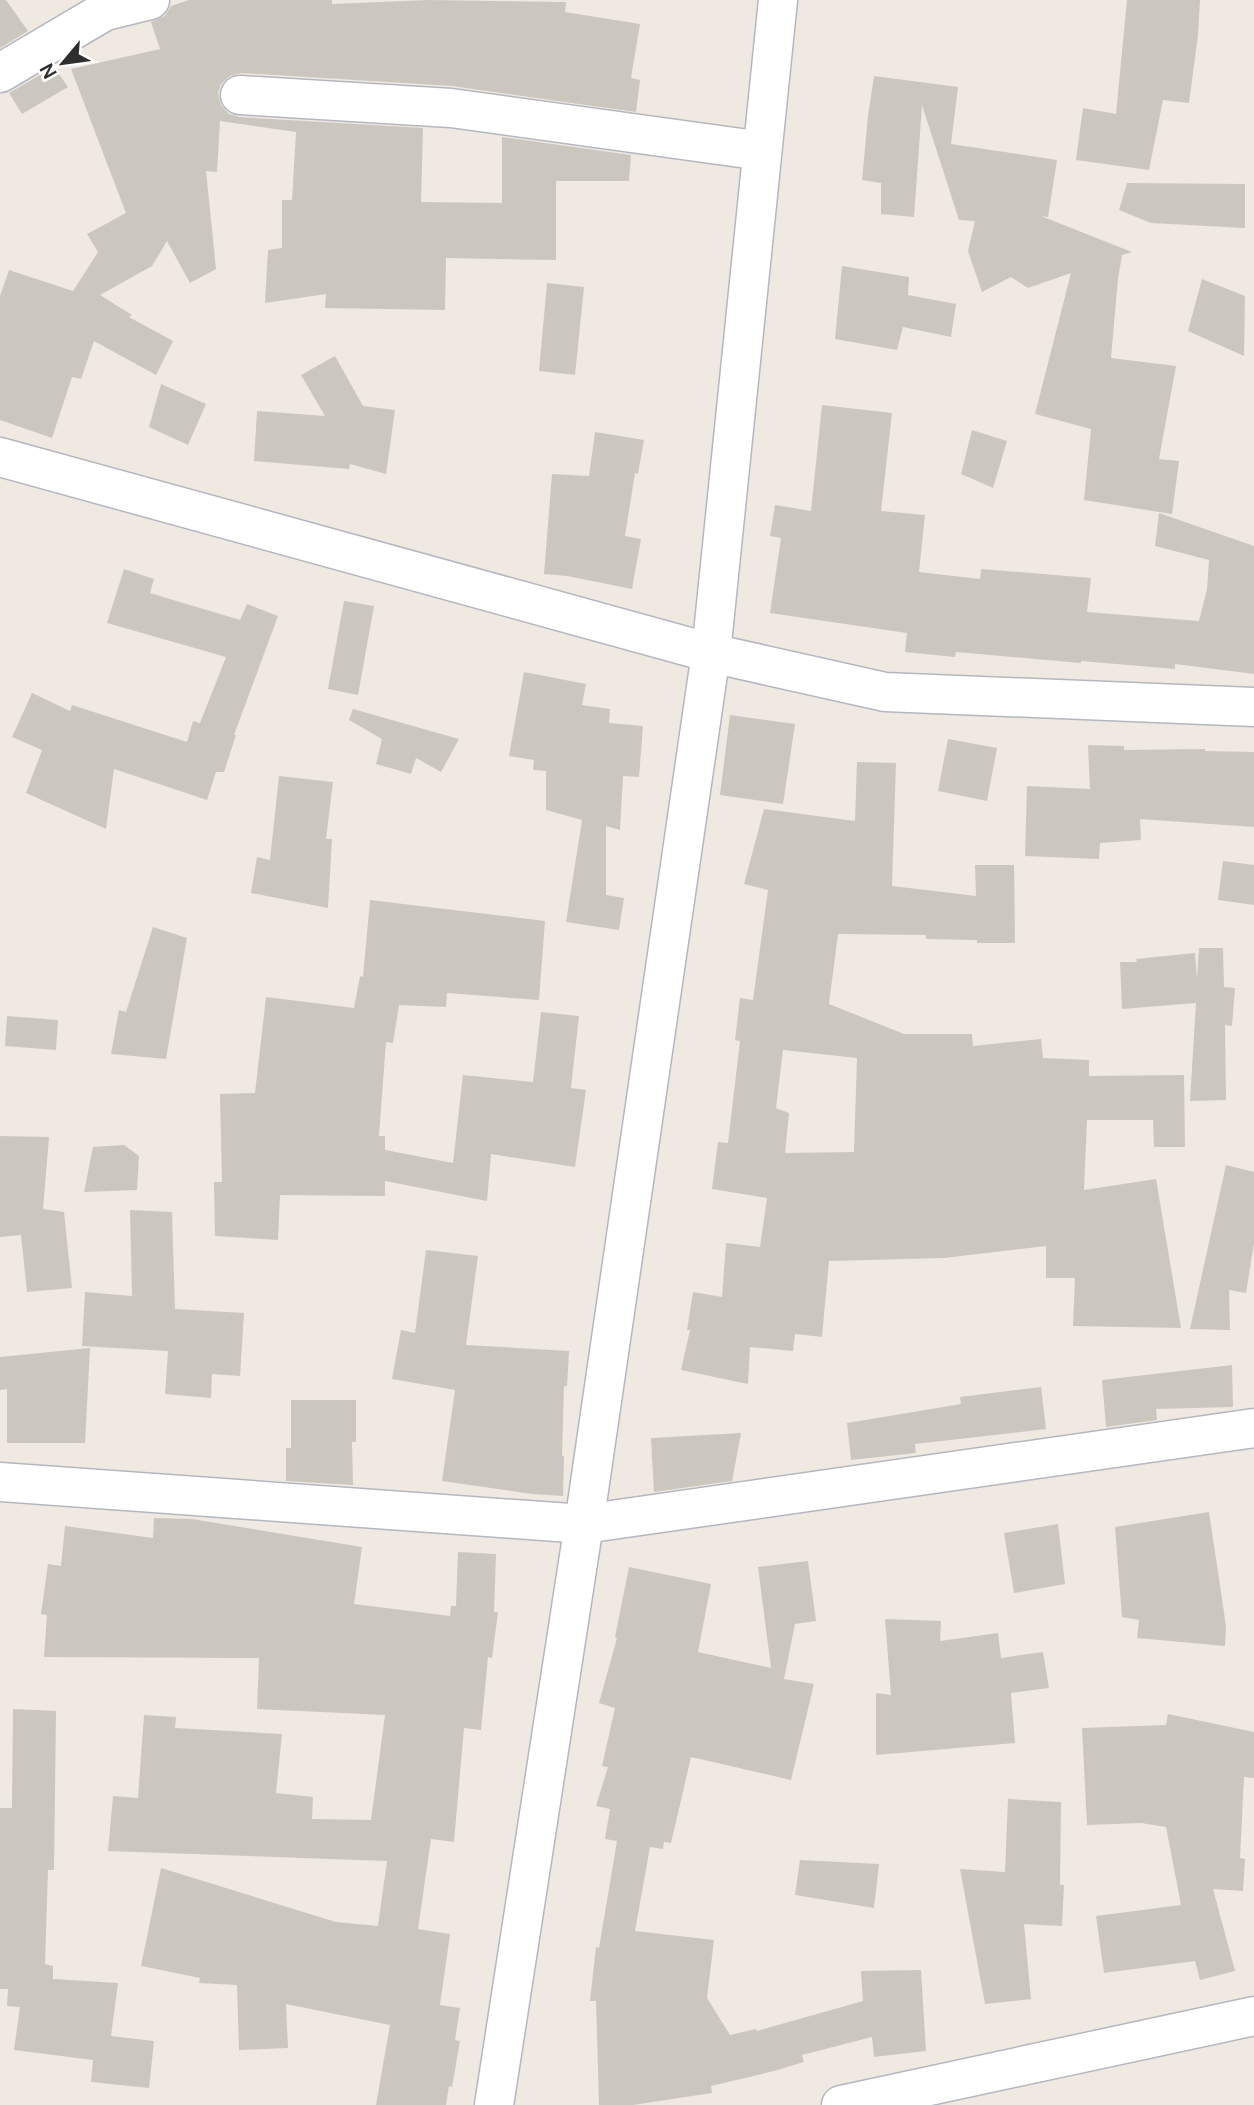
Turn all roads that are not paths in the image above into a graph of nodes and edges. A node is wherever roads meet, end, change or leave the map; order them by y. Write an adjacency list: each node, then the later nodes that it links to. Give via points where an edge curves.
1 (150, 0): 3 (street, via 105,11)
2 (778, 0): 5 (street)
3 (0, 73)
4 (240, 95): 5 (street, via 451,108)
5 (762, 151): 7 (street)
6 (0, 457): 7 (street)
7 (711, 653): 8 (street, via 885,692); 11 (street)
8 (1254, 707)
9 (1254, 1428): 11 (street)
10 (0, 1482): 11 (street)
11 (584, 1524): 13 (street)
12 (1254, 2016): 14 (street)
13 (494, 2105)
14 (841, 2105)

